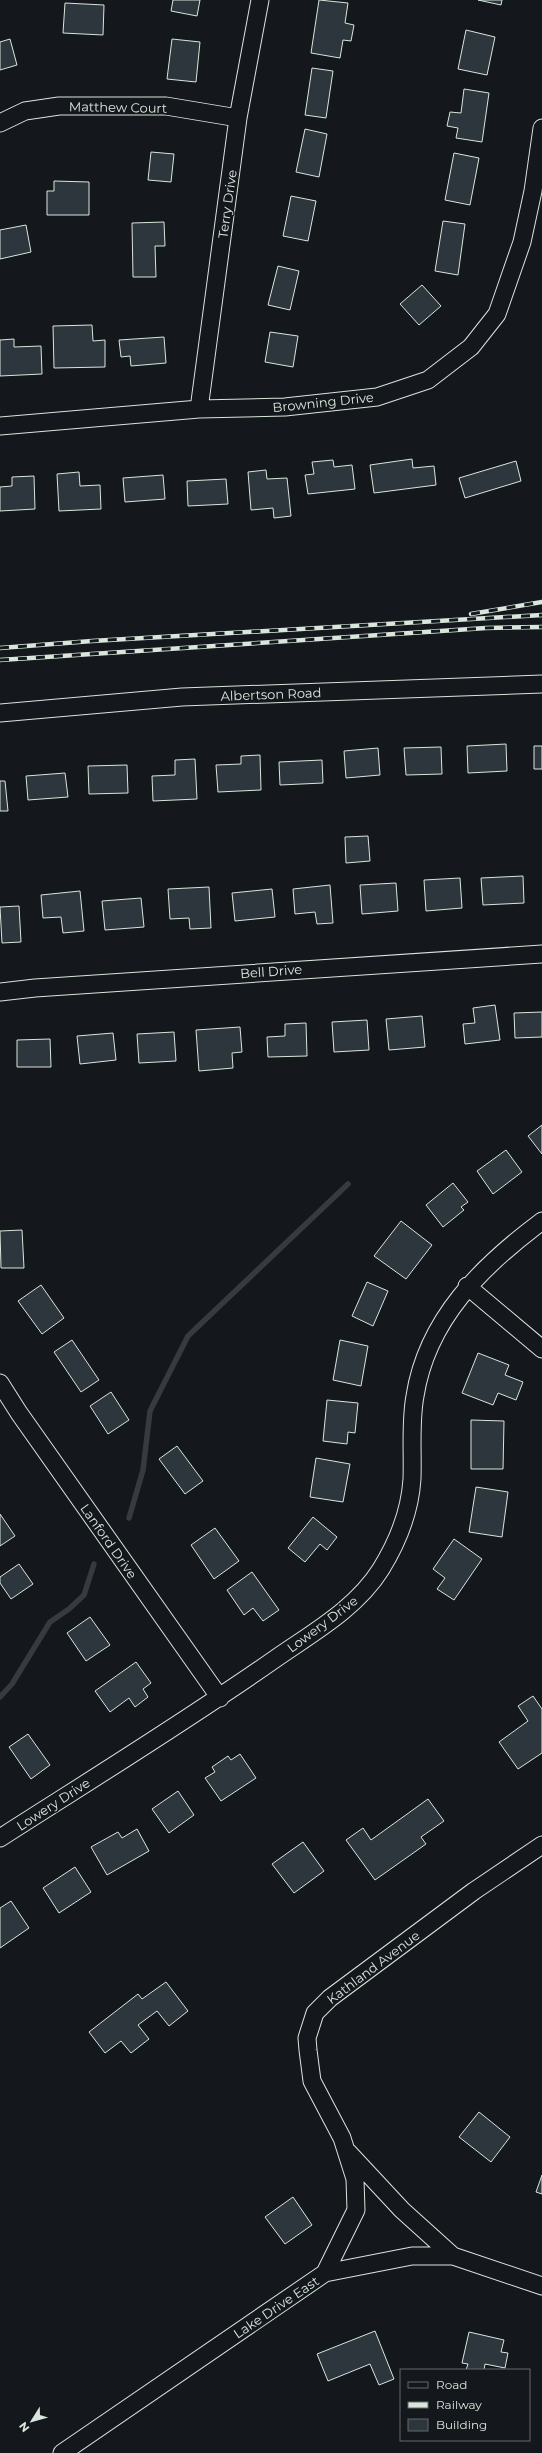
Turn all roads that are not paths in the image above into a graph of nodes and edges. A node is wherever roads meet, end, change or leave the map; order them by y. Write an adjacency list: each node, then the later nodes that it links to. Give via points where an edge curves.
1 (260, 0): 2 (street, Terry Drive)
2 (238, 118): 3 (street, Matthew Court, via 166,106 59,106 25,111); 5 (street, Terry Drive)
3 (0, 123)
4 (542, 128): 5 (street, Browning Drive, via 533,191 522,242 510,280 497,314 471,347 428,380 377,397 286,407)
5 (199, 409): 6 (street, Browning Drive)
6 (0, 426)
7 (542, 684): 8 (street, Albertson Road, via 182,697)
8 (0, 713)
9 (542, 954): 10 (street, Bell Drive)
10 (0, 992)
11 (542, 1221): 12 (street, Lowery Drive, via 487,1265)
12 (467, 1286): 13 (street); 15 (street, Lowery Drive, via 438,1329 423,1365 415,1397 412,1482 406,1511 395,1545 379,1572 362,1594 338,1615)
13 (542, 1349)
14 (0, 1383): 15 (street, Lanford Drive)
15 (220, 1698): 16 (street, Lowery Drive)
16 (0, 1838)
17 (542, 1845): 18 (street, Kathland Avenue, via 461,1900 330,1998 316,2013 306,2038 312,2081 342,2138)
18 (345, 2149): 19 (street, via 402,2210); 20 (street, Kathland Avenue, via 355,2180 356,2210)
19 (454, 2256): 20 (street, Lake Drive East, via 412,2256); 21 (street, Lake Drive East)
20 (325, 2273): 22 (street, Lake Drive East)
21 (542, 2286)
22 (62, 2453)

